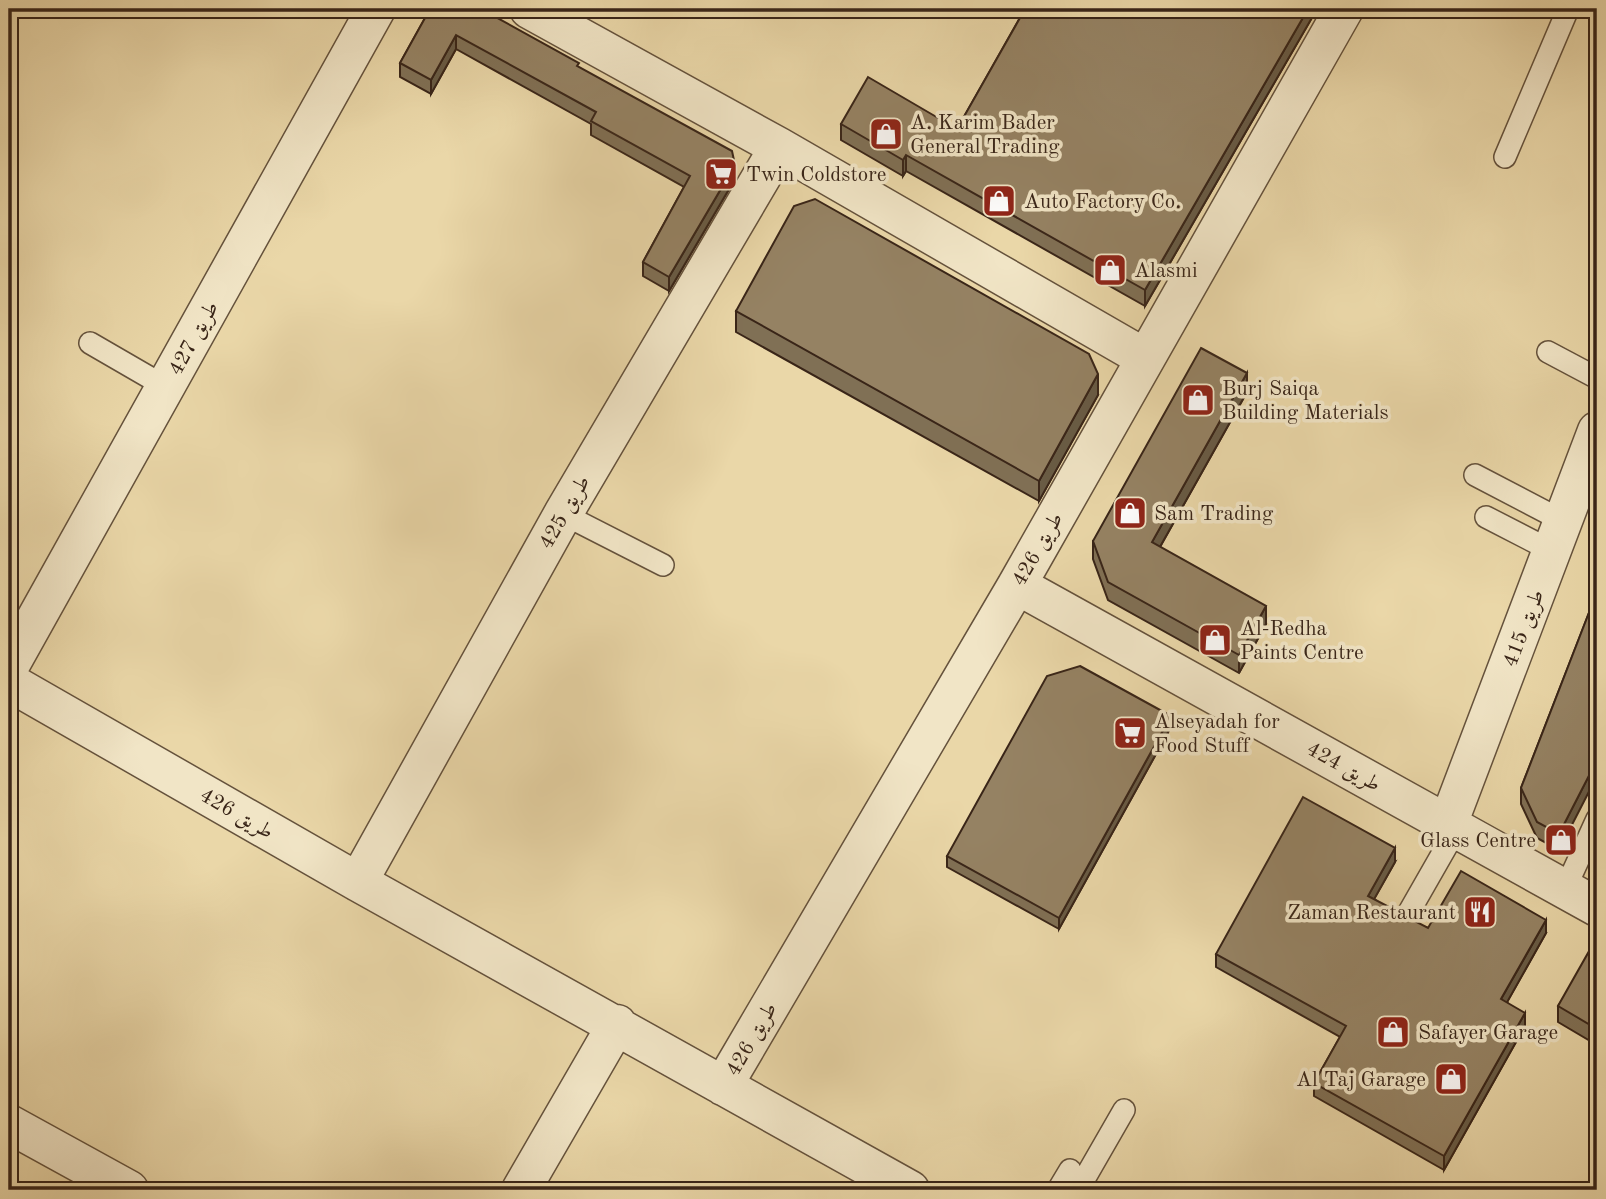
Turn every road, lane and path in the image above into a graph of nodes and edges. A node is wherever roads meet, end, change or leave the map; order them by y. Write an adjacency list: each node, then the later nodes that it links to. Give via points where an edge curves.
1 (376, 9): 11 (street, طريق 427)
2 (1344, 9): 9 (street, طريق 426)
3 (1568, 9): 6 (lane)
4 (552, 14): 5 (street)
5 (779, 148): 9 (street); 14 (street, طريق 425)
6 (1505, 157)
7 (90, 343): 11 (lane)
8 (1548, 352): 10 (lane)
9 (1145, 358): 18 (street, طريق 426)
10 (1597, 378)
11 (166, 387): 19 (street, طريق 427)
12 (1597, 432): 16 (street, طريق 415)
13 (1475, 475): 16 (lane)
14 (563, 514): 17 (lane); 23 (street, طريق 425)
15 (1486, 517): 16 (lane)
16 (1558, 536): 22 (street, طريق 415)
17 (663, 565)
18 (1017, 585): 22 (street, طريق 424); 27 (street, طريق 426)
19 (9, 667)
20 (9, 682): 23 (street, طريق 426)
21 (1597, 819): 24 (lane)
22 (1452, 826): 24 (street, طريق 424); 25 (lane)
23 (358, 882): 26 (street, طريق 426)
24 (1581, 898)
25 (1405, 919)
26 (617, 1024): 27 (street, طريق 426); 32 (street)
27 (723, 1086): 33 (street, طريق 426)
28 (1124, 1110): 35 (lane)
29 (9, 1124): 31 (street)
30 (1070, 1170): 34 (lane)
31 (129, 1190)
32 (522, 1190)
33 (910, 1190)
34 (1058, 1190)
35 (1078, 1190)

